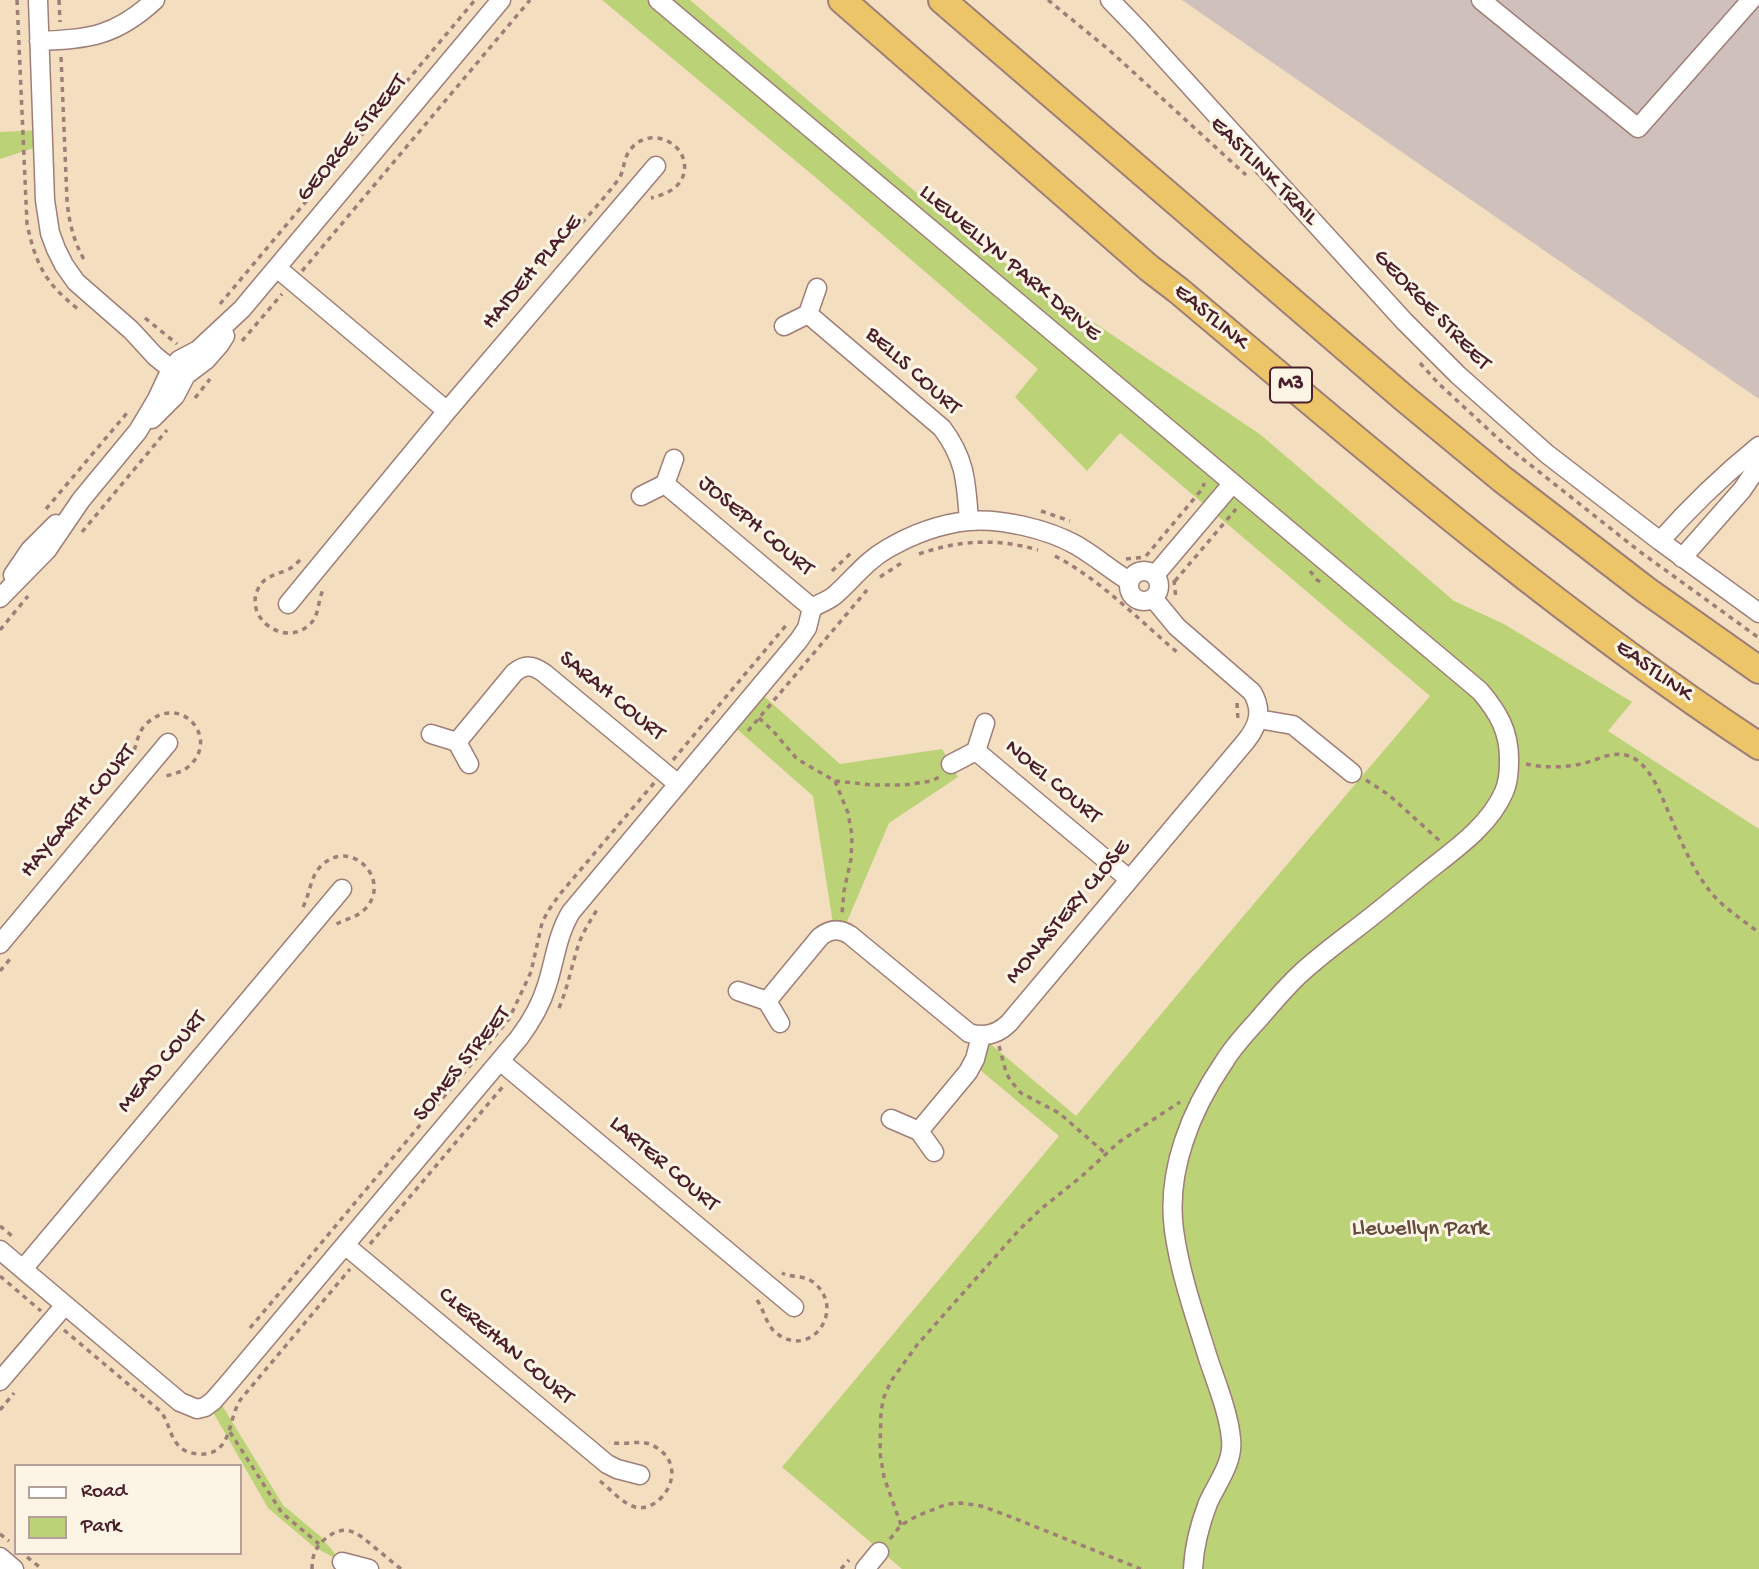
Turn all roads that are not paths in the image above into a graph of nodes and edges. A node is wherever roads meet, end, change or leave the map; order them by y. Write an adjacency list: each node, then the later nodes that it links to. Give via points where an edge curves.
1 (38, 0): 10 (street)
2 (155, 0): 10 (street, via 110,31)
3 (501, 0): 12 (street, GEORGE STREET)
4 (658, 0): 22 (street, LLEWELLYN PARK DRIVE)
5 (842, 0): 40 (highway, EASTLINK / M3, via 1149,268 1473,537)
6 (942, 0): 34 (highway, via 1502,479)
7 (1110, 0): 25 (street, GEORGE STREET, via 1449,366 1547,454)
8 (1481, 0): 9 (street, via 1638,128)
9 (1751, 0)
10 (39, 41): 16 (street, via 45,200 56,249 76,282 139,324 155,356)
11 (656, 166): 17 (street, HAIDEH PLACE)
12 (277, 268): 16 (street, GEORGE STREET, via 213,353); 17 (street)
13 (817, 288): 14 (street)
14 (808, 314): 15 (street); 24 (street, BELLS COURT, via 942,428 962,464)
15 (784, 326)
16 (179, 357): 29 (street, GEORGE STREET, via 175,396 138,431 47,550)
17 (447, 411): 31 (street, HAIDEH PLACE)
18 (1759, 446): 25 (street)
19 (674, 459): 21 (street, JOSEPH COURT)
20 (1759, 465): 26 (street)
21 (665, 484): 23 (street, JOSEPH COURT); 32 (street, JOSEPH COURT)
22 (1232, 484): 27 (street); 70 (street, LLEWELLYN PARK DRIVE, via 1480,691 1501,719 1510,749 1504,792 1477,829 1289,984 1222,1063 1193,1117 1177,1163 1174,1230 1183,1277 1231,1438 1227,1463 1199,1527)
23 (641, 496)
24 (969, 521): 28 (street, via 1012,524 1059,537); 32 (street, via 898,543 862,567 834,596)
25 (1660, 541): 26 (street, GEORGE STREET)
26 (1682, 558): 33 (street, GEORGE STREET)
27 (1158, 571): 28 (street, via 1140,571); 30 (street, via 1159,587)
28 (1129, 581): 30 (street, via 1135,599)
29 (0, 595)
30 (1153, 598): 35 (street, via 1177,627 1246,685 1258,705)
31 (288, 604)
32 (812, 608): 45 (street, SOMES STREET, via 799,640)
33 (1759, 613)
34 (1759, 670)
35 (1258, 719): 44 (street, via 1293,725); 46 (street, MONASTERY CLOSE, via 1253,733)
36 (985, 723): 41 (street, NOEL COURT)
37 (431, 734): 38 (street)
38 (457, 742): 42 (street); 45 (street, SARAH COURT, via 514,673 531,666)
39 (168, 743): 48 (street, HAYGARTH COURT)
40 (1759, 746)
41 (976, 751): 43 (street, NOEL COURT); 46 (street, NOEL COURT)
42 (468, 764)
43 (951, 765)
44 (1352, 773)
45 (677, 784): 53 (street, SOMES STREET, via 571,912 540,1003)
46 (1129, 879): 52 (street, MONASTERY CLOSE, via 1009,1023)
47 (342, 889): 59 (street, MEAD COURT)
48 (0, 944)
49 (738, 990): 50 (street)
50 (767, 1001): 51 (street); 52 (street, via 820,937 840,930 964,1030)
51 (780, 1023)
52 (989, 1039): 55 (street)
53 (500, 1061): 57 (street, SOMES STREET); 61 (street, LARTER COURT)
54 (891, 1119): 55 (street)
55 (919, 1131): 56 (street)
56 (934, 1152)
57 (345, 1245): 60 (street, SOMES STREET, via 217,1397 197,1409 173,1396); 63 (street, CLEREHAN COURT, via 607,1464)
58 (0, 1250): 59 (street, SOMES STREET)
59 (23, 1269): 60 (street, SOMES STREET)
60 (65, 1305): 62 (street)
61 (794, 1307)
62 (0, 1381)
63 (640, 1475)
64 (881, 1549): 69 (street)
65 (0, 1557): 67 (street)
66 (342, 1562): 68 (street)
67 (15, 1569)
68 (369, 1569)
69 (864, 1569)
70 (1193, 1569)

